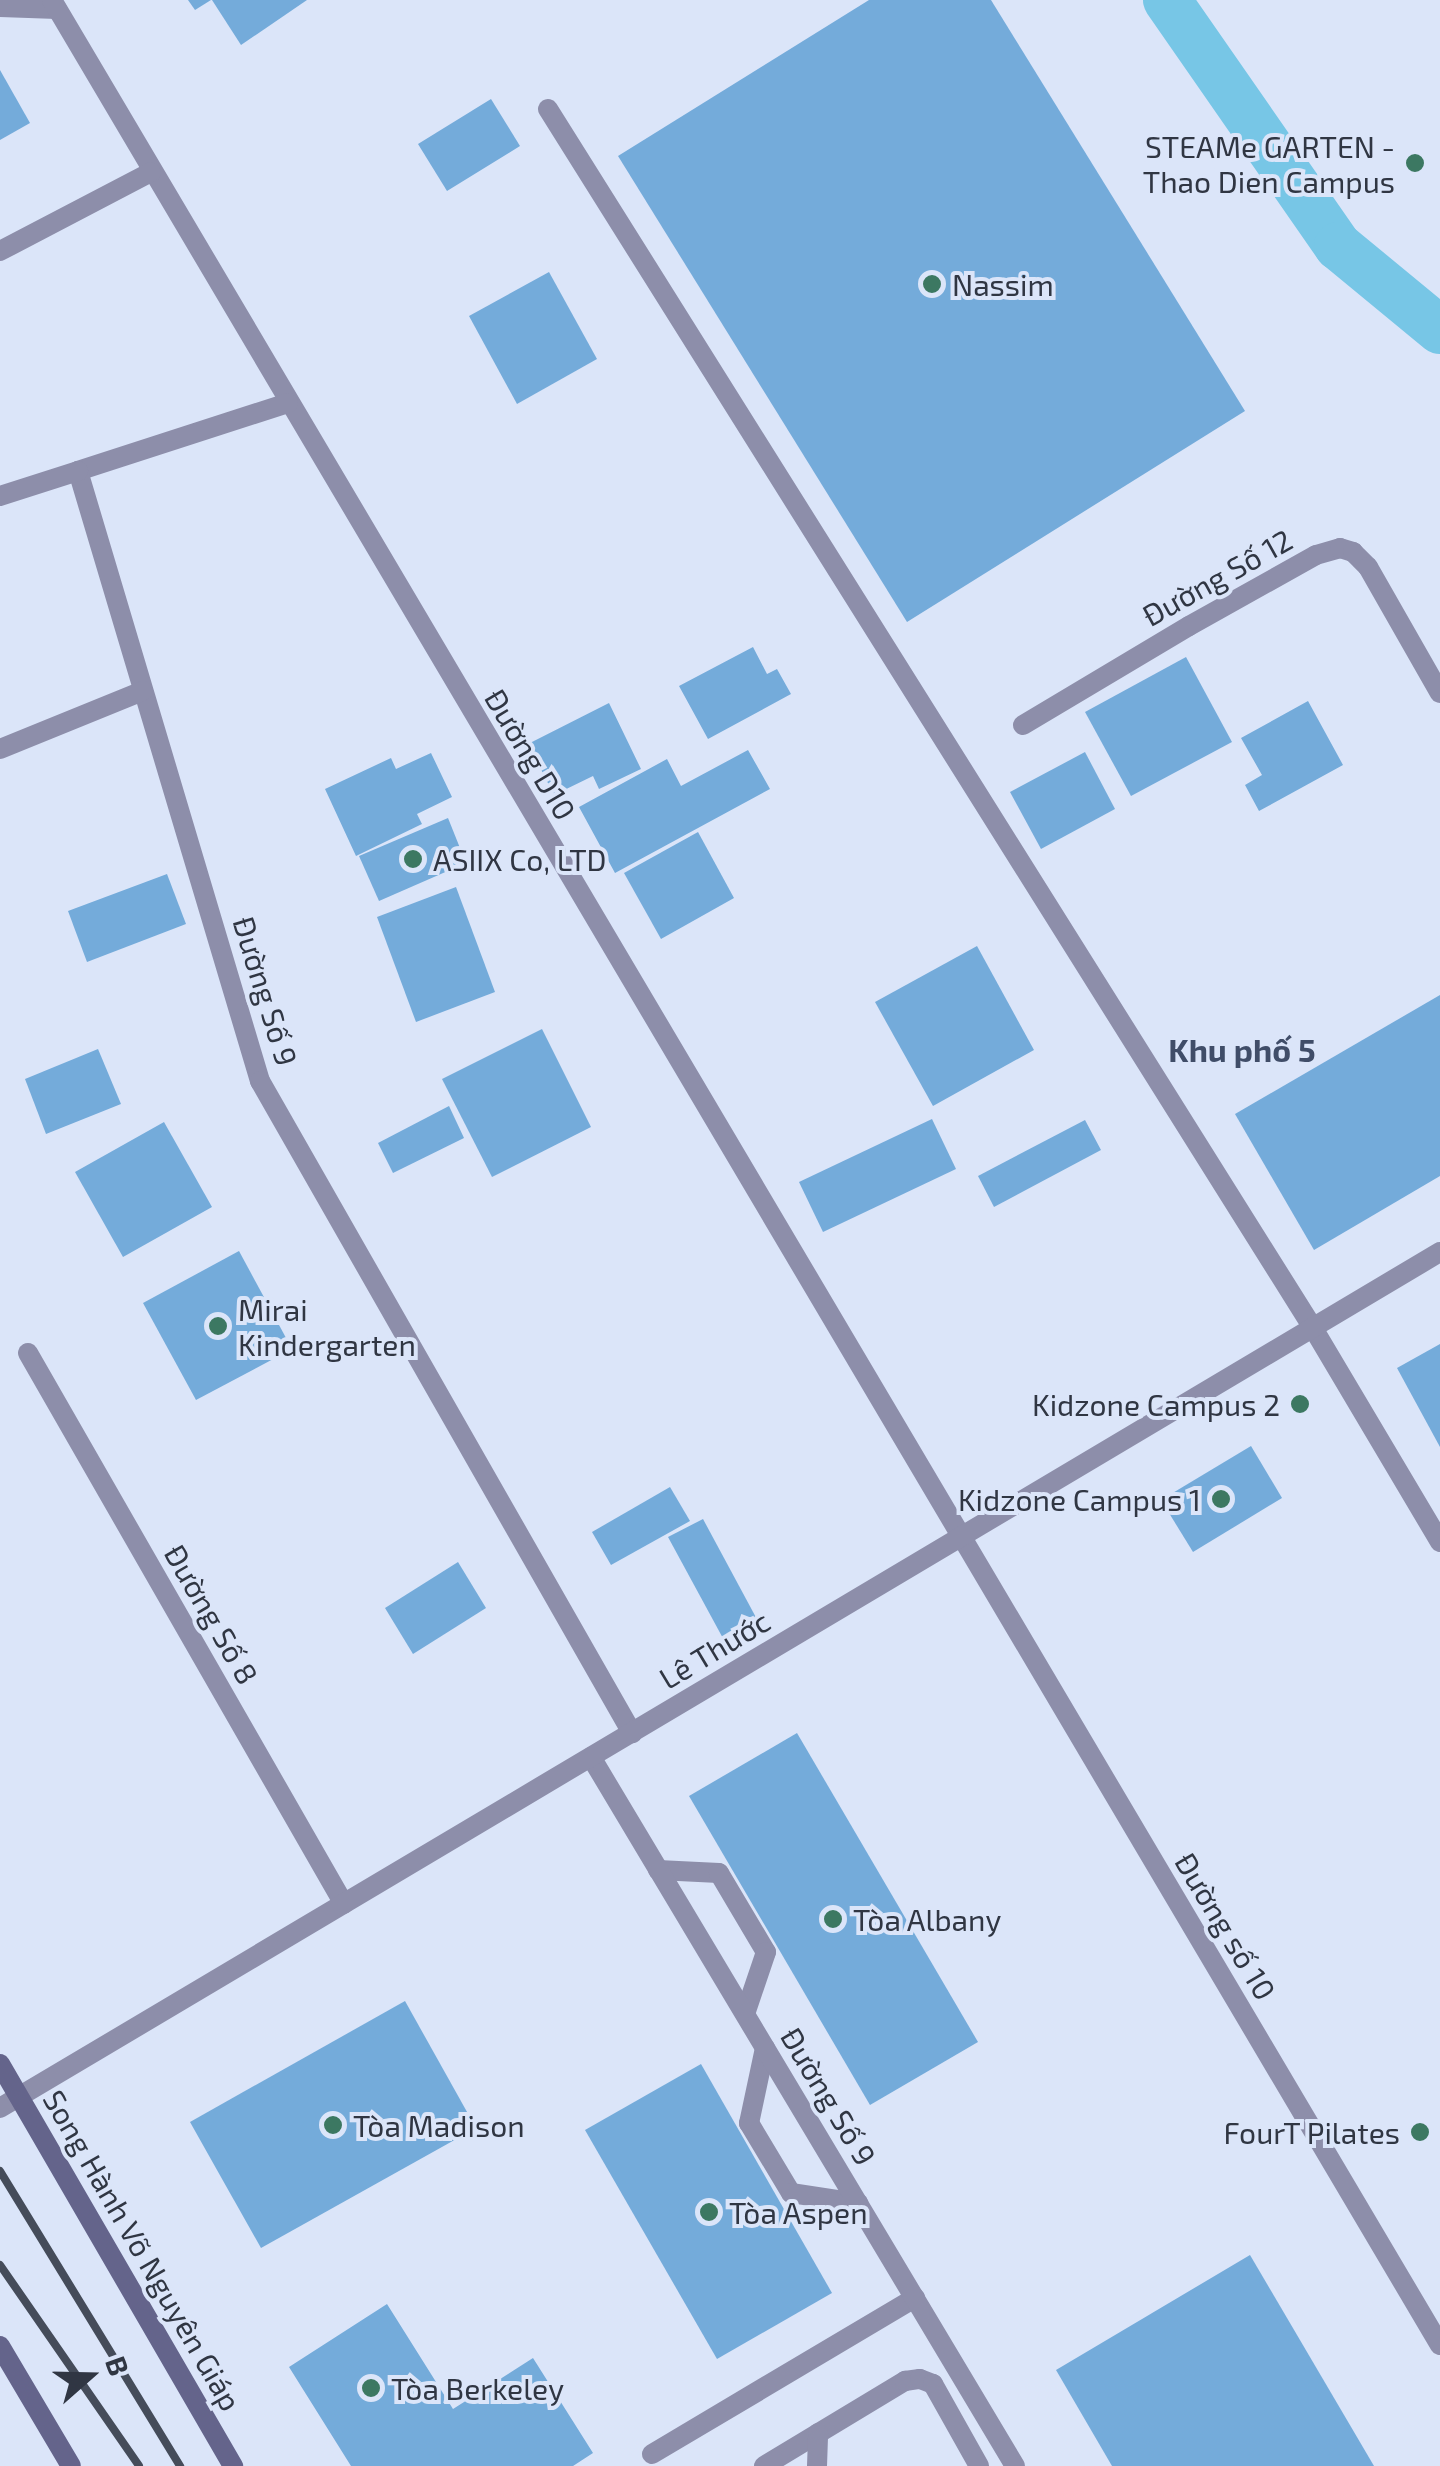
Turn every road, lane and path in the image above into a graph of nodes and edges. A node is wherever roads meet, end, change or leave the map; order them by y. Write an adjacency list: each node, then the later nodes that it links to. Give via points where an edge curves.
1 (54, 4): 2 (street); 4 (street, Đường D10)
2 (0, 7)
3 (548, 109): 14 (street)
4 (151, 172): 5 (street); 6 (street, Đường D10)
5 (0, 251)
6 (288, 402): 7 (street); 16 (street, Đường D10)
7 (78, 471): 8 (street); 9 (street, Đường Số 9)
8 (0, 496)
9 (144, 691): 12 (street); 18 (street, Đường Số 9, via 260,1081)
10 (1440, 694): 11 (street, Đường Số 12, via 1368,567 1340,548 1188,626)
11 (1023, 725)
12 (0, 748)
13 (1440, 1252): 14 (street, Lê Thước)
14 (1312, 1328): 16 (street, Lê Thước); 17 (street)
15 (28, 1353): 21 (street, Đường Số 8)
16 (961, 1537): 18 (street, Lê Thước); 29 (street, Đường số 10)
17 (1440, 1542)
18 (632, 1732): 19 (street, Lê Thước)
19 (591, 1757): 20 (street, Đường Số 9); 21 (street, Lê Thước)
20 (658, 1870): 22 (street, Đường Số 9); 22 (street, via 719,1873 766,1952)
21 (344, 1904): 25 (street, Lê Thước)
22 (745, 2014): 23 (street, Đường Số 9)
23 (765, 2048): 27 (street, Đường Số 9); 27 (street, via 749,2123 791,2193)
24 (0, 2064): 25 (main road, Song Hành Võ Nguyên Giáp)
25 (19, 2097): 26 (street, Lê Thước); 34 (main road, Song Hành Võ Nguyên Giáp)
26 (0, 2108)
27 (858, 2204): 28 (street, Đường Số 9)
28 (915, 2298): 32 (street); 38 (street, Đường Số 9)
29 (1440, 2345)
30 (0, 2346): 33 (main road)
31 (818, 2434): 35 (street); 36 (street); 37 (street, via 905,2381 920,2379 933,2384)
32 (652, 2454)
33 (71, 2466)
34 (233, 2466)
35 (764, 2466)
36 (817, 2466)
37 (979, 2466)
38 (1015, 2466)

